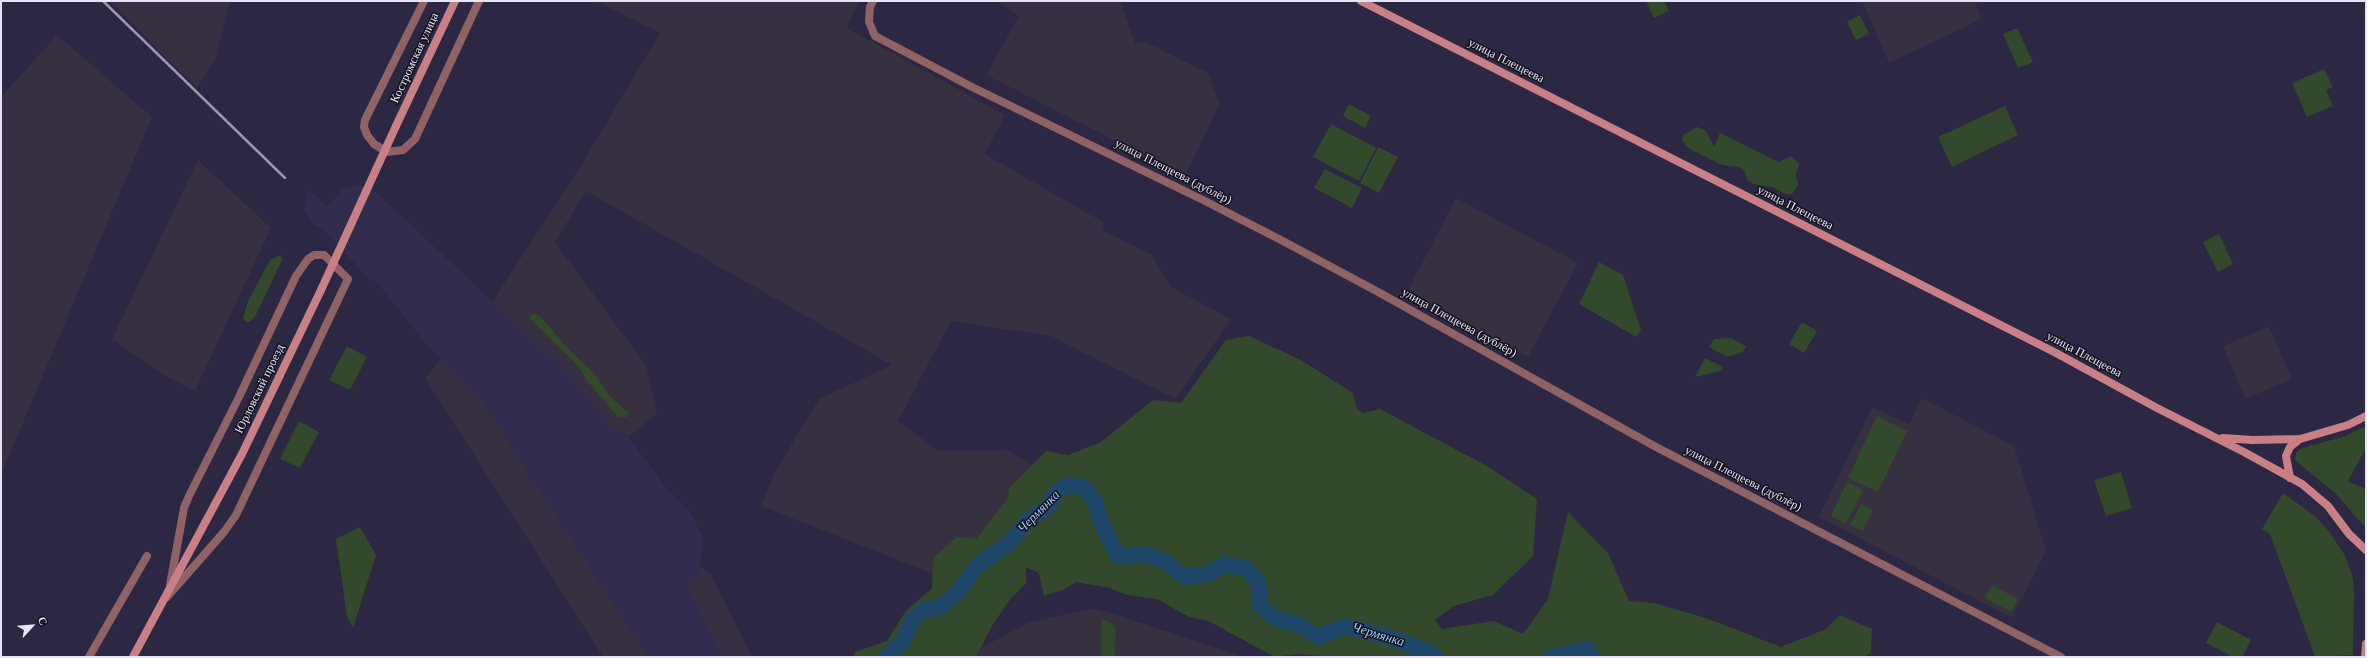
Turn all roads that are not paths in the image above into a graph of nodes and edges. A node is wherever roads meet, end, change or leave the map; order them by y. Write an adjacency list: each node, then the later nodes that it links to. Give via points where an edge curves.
1 (424, 1): 3 (street, via 365,120 367,135 374,144 387,152 403,150 415,139)
2 (454, 1): 6 (main road, Костромская улица)
3 (479, 1)
4 (873, 1): 19 (street, улица Плещеева (дублёр), via 869,22 875,36 970,86 1281,240 1656,447)
5 (1361, 1): 8 (main road, улица Плещеева)
6 (396, 126): 13 (main road, Юрловский проезд, bridge, via 242,454)
7 (2366, 416): 9 (main road, улица Плещеева, via 2348,425)
8 (2218, 438): 9 (main road, улица Плещеева); 10 (main road, улица Плещеева)
9 (2300, 439): 10 (main road, via 2290,447 2286,456)
10 (2290, 478): 11 (main road, улица Плещеева, via 2302,484 2328,506 2349,534)
11 (2366, 550)
12 (147, 556): 17 (street)
13 (169, 592): 14 (main road, Юрловский проезд); 14 (street, via 184,508 189,496 296,276 314,255 324,255 348,280 236,515)
14 (163, 603): 18 (main road, Юрловский проезд)
15 (2366, 644): 16 (main road)
16 (2365, 656)
17 (89, 657)
18 (133, 657)
19 (2061, 657)

